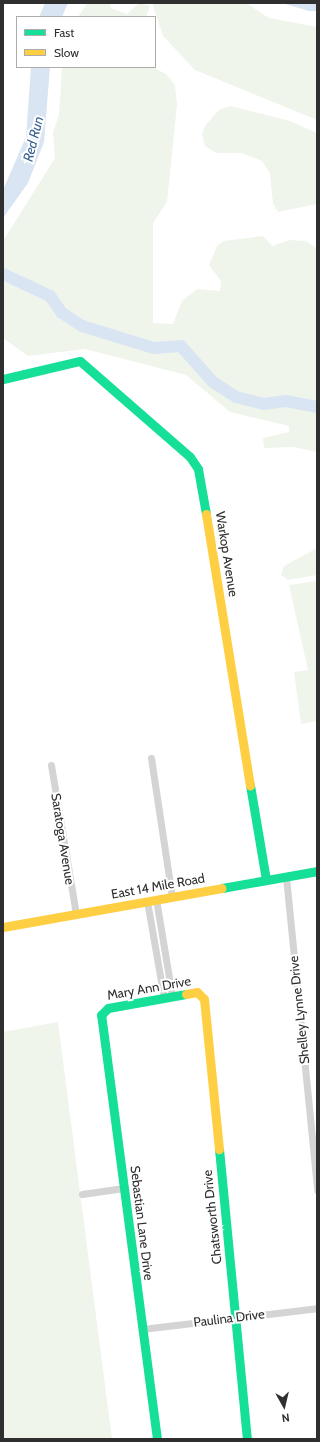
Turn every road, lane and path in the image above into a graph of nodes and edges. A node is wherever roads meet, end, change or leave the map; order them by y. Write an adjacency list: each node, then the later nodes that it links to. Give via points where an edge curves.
1 (3, 379): 6 (street, Warkop Avenue, via 80,361 190,456 198,469)
2 (151, 758): 7 (street)
3 (51, 765): 9 (street, Saratoga Avenue)
4 (317, 871): 5 (street, East 14 Mile Road)
5 (286, 877): 6 (street, East 14 Mile Road); 15 (street, Shelley Lynne Drive)
6 (266, 880): 7 (street, East 14 Mile Road)
7 (172, 896): 8 (street, East 14 Mile Road)
8 (151, 900): 9 (street, East 14 Mile Road); 12 (street)
9 (76, 914): 10 (street, East 14 Mile Road)
10 (3, 926)
11 (201, 994): 12 (street, Mary Ann Drive); 18 (street, Chatsworth Drive)
12 (168, 997): 13 (street, Mary Ann Drive)
13 (102, 1011): 14 (street, Sebastian Lane Drive)
14 (124, 1188): 16 (street); 19 (street, Sebastian Lane Drive)
15 (317, 1190)
16 (82, 1194)
17 (317, 1308): 18 (street, Paulina Drive)
18 (235, 1316): 19 (street, Paulina Drive); 21 (street, Chatsworth Drive)
19 (142, 1329): 20 (street, Sebastian Lane Drive)
20 (157, 1439)
21 (247, 1439)

